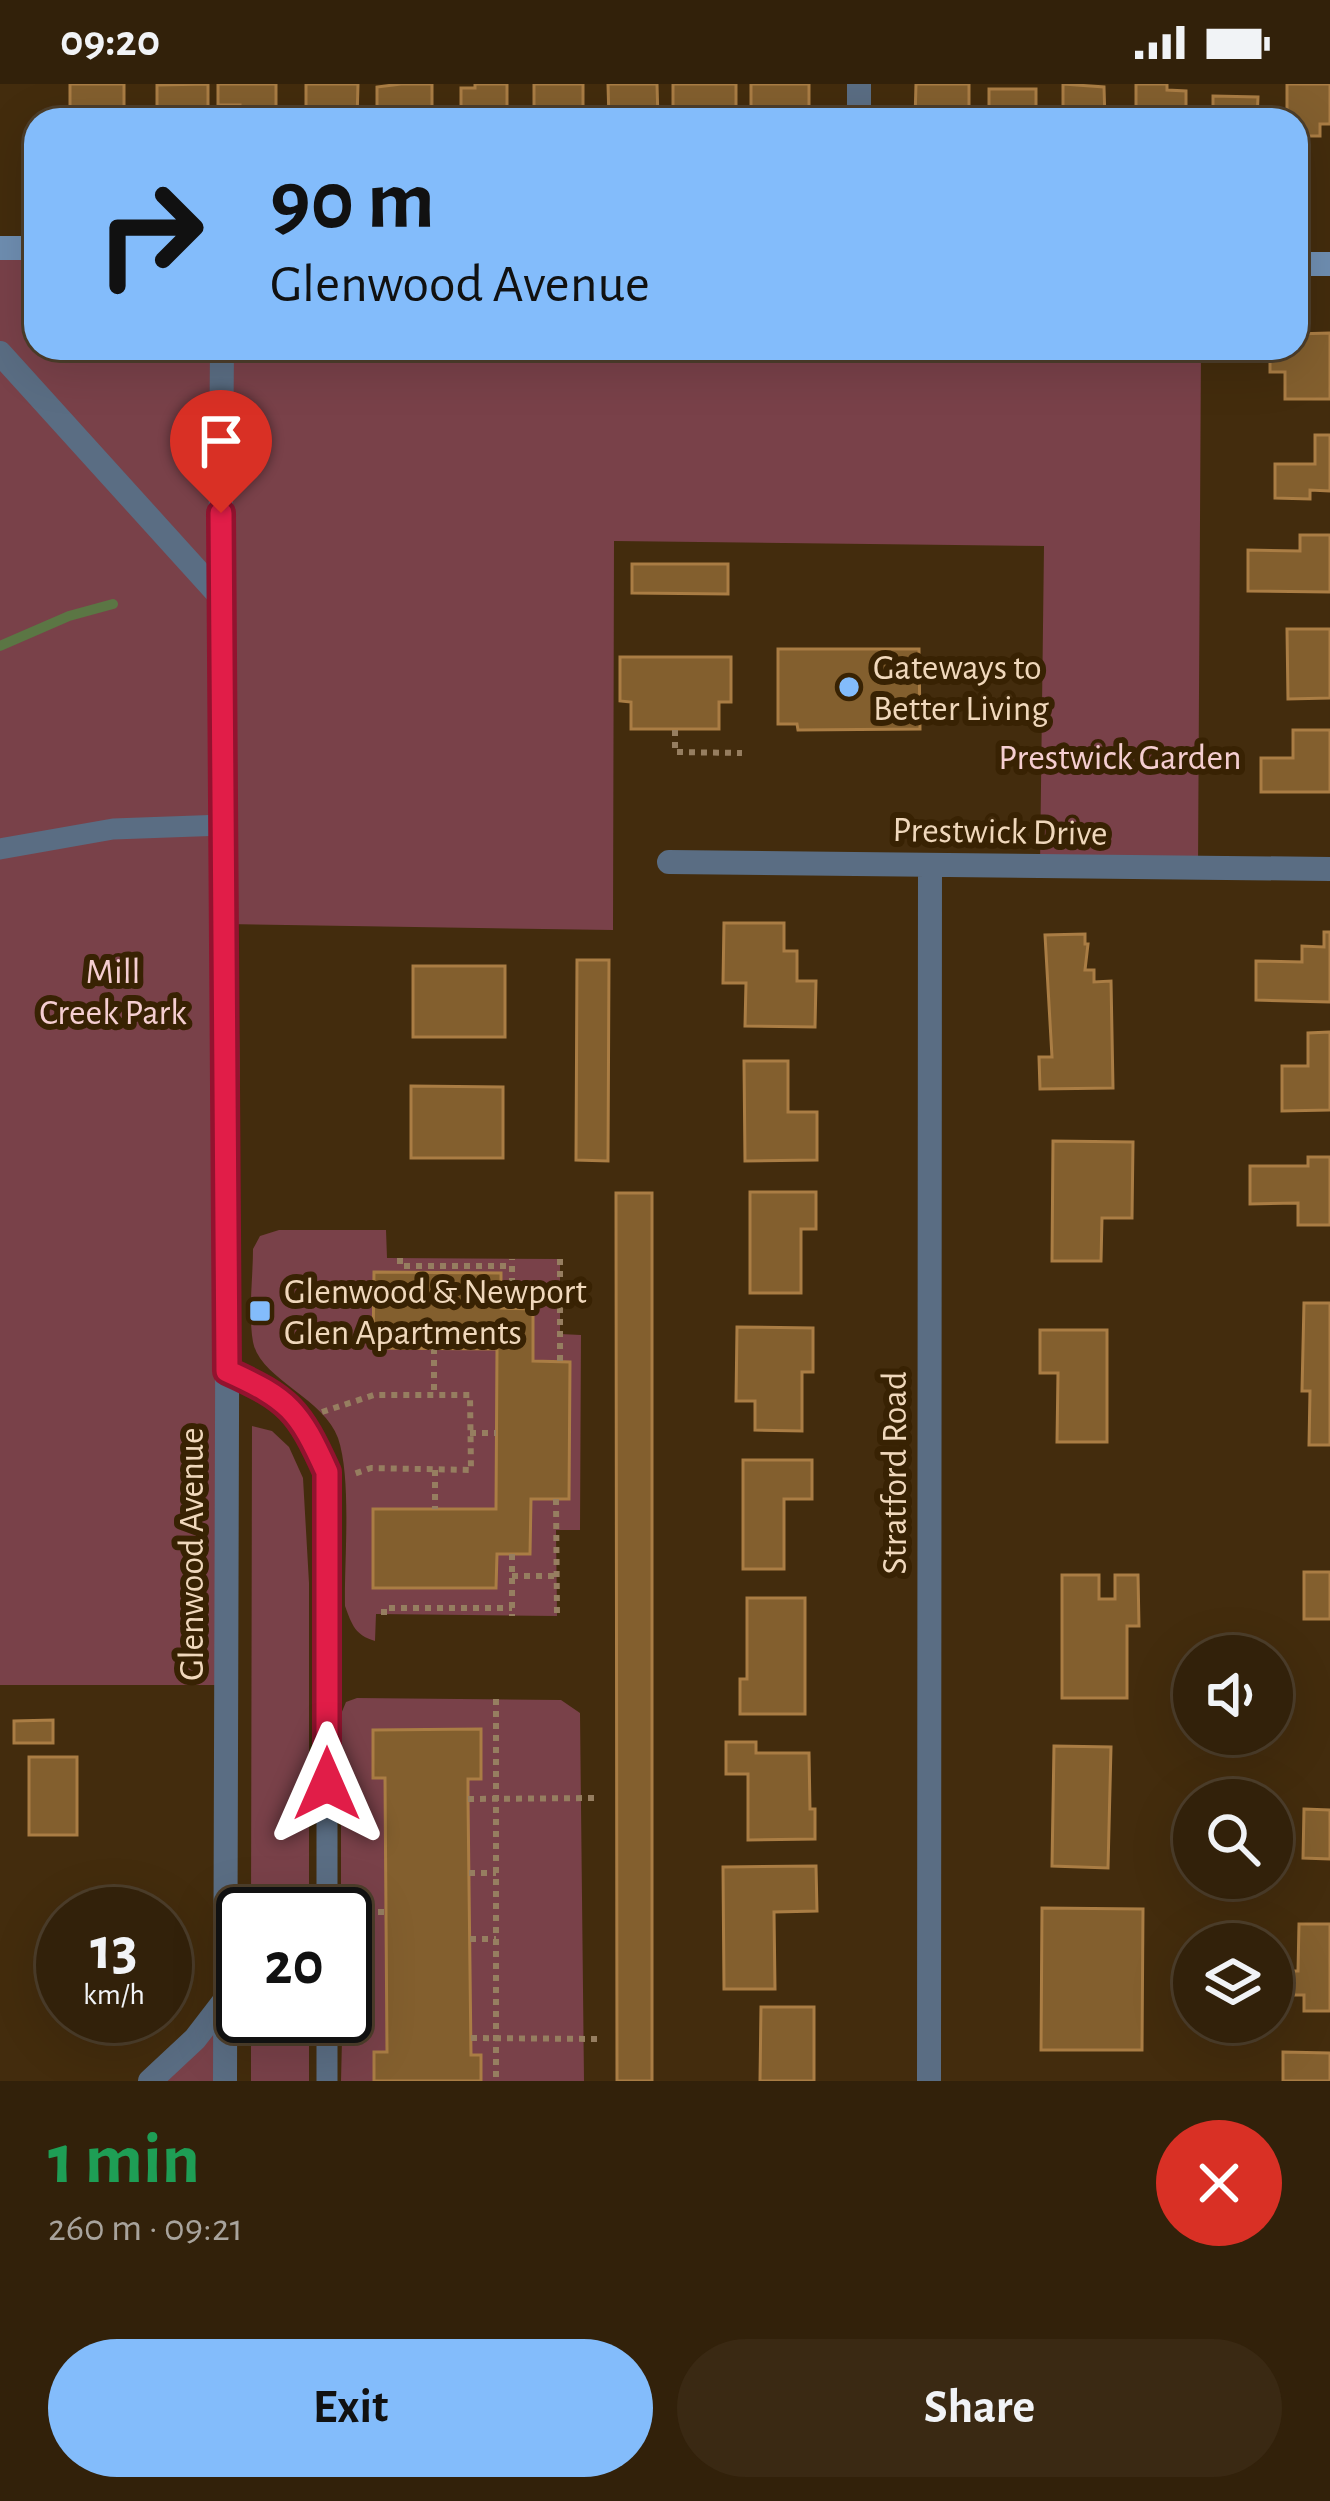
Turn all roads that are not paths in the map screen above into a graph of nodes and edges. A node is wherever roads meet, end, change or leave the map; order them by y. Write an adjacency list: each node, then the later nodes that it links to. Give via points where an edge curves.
1 (0, 353): 3 (street)
2 (223, 360): 3 (street, Glenwood Avenue)
3 (220, 596): 4 (street, Glenwood Avenue)
4 (224, 825): 5 (lane, via 113,829); 9 (street, Glenwood Avenue)
5 (0, 849)
6 (669, 862): 7 (street, Prestwick Drive)
7 (930, 865): 8 (street, Prestwick Drive); 18 (street, Stratford Road)
8 (1330, 869)
9 (227, 1371): 10 (street, Glenwood Avenue); 11 (lane, via 275,1393 303,1422 327,1472)
10 (225, 1887)
11 (327, 1887)
12 (216, 2011): 15 (street)
13 (225, 2043): 16 (street, Glenwood Avenue)
14 (327, 2043): 17 (lane)
15 (150, 2081)
16 (225, 2081)
17 (327, 2081)
18 (928, 2081)

